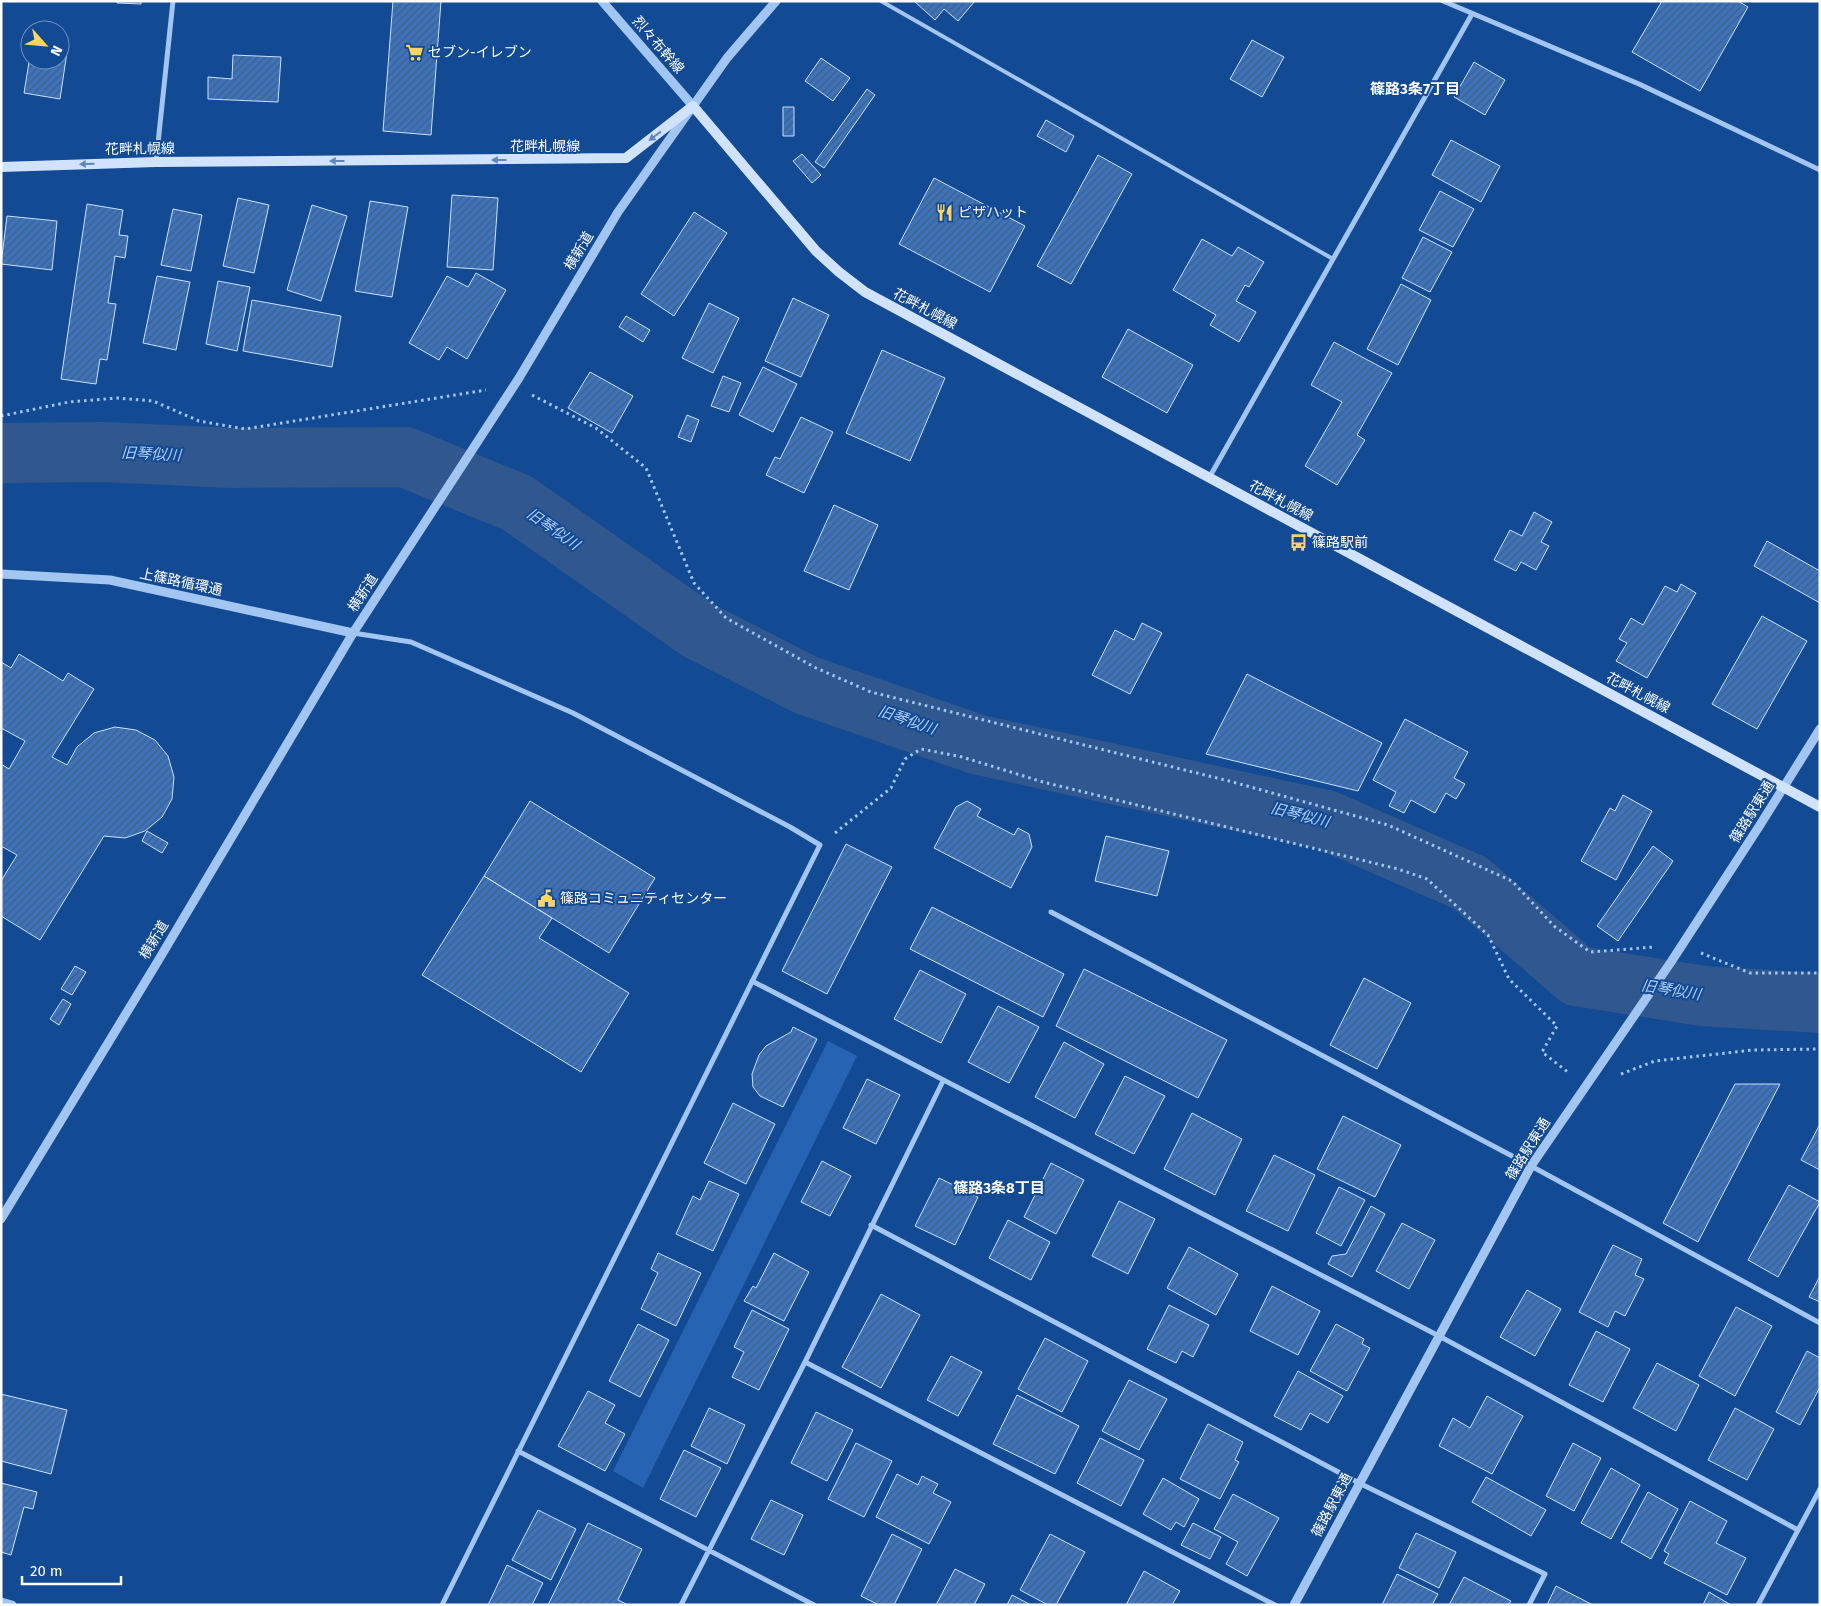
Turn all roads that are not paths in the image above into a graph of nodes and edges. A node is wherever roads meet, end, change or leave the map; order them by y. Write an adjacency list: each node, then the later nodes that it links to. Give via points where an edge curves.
1 (174, 1): 8 (street)
2 (602, 1): 7 (street, 烈々布幹線)
3 (776, 1): 7 (street, 横新道, via 727,58)
4 (881, 1): 11 (lane)
5 (1443, 1): 6 (street)
6 (1472, 14): 10 (street, via 1639,84); 11 (street)
7 (693, 106): 8 (main road, 花畔札幌線, one-way to 8, via 626,158); 12 (main road, 花畔札幌線, via 816,251 865,292); 14 (street, 横新道, via 618,212 514,386)
8 (156, 162): 9 (main road, 花畔札幌線, one-way to 9)
9 (1, 167)
10 (1820, 170)
11 (1333, 260): 12 (street)
12 (1209, 478): 16 (main road, 花畔札幌線)
13 (1, 574): 14 (street, 上篠路循環通, via 110,580)
14 (353, 633): 19 (street, via 411,642 573,713 790,827 820,846); 22 (street, 横新道)
15 (1820, 729): 16 (street, 篠路駅東通)
16 (1784, 787): 17 (main road, 花畔札幌線); 21 (street, 篠路駅東通, via 1682,946)
17 (1820, 806)
18 (1051, 912): 21 (street)
19 (752, 981): 20 (street); 27 (street)
20 (943, 1080): 23 (street); 25 (street)
21 (1531, 1166): 24 (street); 25 (street, 篠路駅東通)
22 (1, 1219)
23 (871, 1225): 26 (street); 28 (street)
24 (1820, 1323)
25 (1439, 1336): 28 (street, 篠路駅東通); 31 (street)
26 (805, 1362): 32 (street); 38 (street)
27 (518, 1450): 32 (street); 35 (street)
28 (1359, 1483): 39 (street, 篠路駅東通); 40 (street, via 1545,1574)
29 (1820, 1489): 30 (street)
30 (1818, 1498): 31 (street)
31 (1798, 1530): 41 (street)
32 (709, 1550): 36 (street); 37 (street)
33 (1, 1602): 34 (street)
34 (12, 1605)
35 (442, 1605)
36 (681, 1605)
37 (814, 1605)
38 (1275, 1605)
39 (1294, 1605)
40 (1529, 1605)
41 (1758, 1605)

